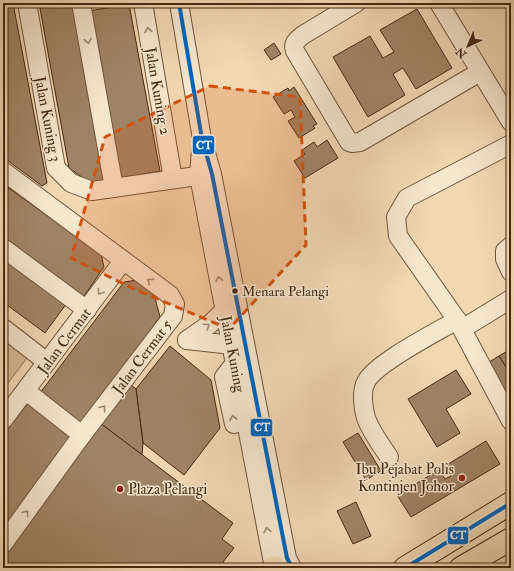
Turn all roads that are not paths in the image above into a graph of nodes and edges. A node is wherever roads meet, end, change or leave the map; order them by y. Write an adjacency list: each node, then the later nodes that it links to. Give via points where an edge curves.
1 (27, 3): 13 (street, Jalan Kuning 3, via 56,168 71,183 92,191)
2 (81, 3): 13 (street, one-way to 13)
3 (143, 3): 12 (street, Jalan Kuning 2, one-way to 3)
4 (179, 3): 11 (street, Jalan Kuning)
5 (356, 3): 7 (street, via 303,35 294,45 295,52 349,142 360,142)
6 (438, 3): 7 (street)
7 (480, 72): 8 (street)
8 (511, 122)
9 (511, 144): 21 (street, via 407,198 396,217 398,236)
10 (3, 171): 16 (street, Jalan Cermat 5)
11 (206, 175): 12 (street, Jalan Kuning 3); 20 (street, Jalan Kuning, one-way to 11); 23 (street, Jalan Kuning)
12 (173, 179): 13 (street, Jalan Kuning 3)
13 (114, 188)
14 (511, 246): 17 (street, via 505,251 505,259)
15 (3, 248): 19 (street)
16 (123, 261): 19 (street, Jalan Cermat, one-way to 19); 28 (street, Jalan Cermat 5, one-way to 16, via 173,316 175,304 170,295)
17 (511, 272)
18 (511, 299): 21 (street)
19 (87, 310): 24 (street, Jalan Cermat)
20 (225, 310): 23 (street, Jalan Kuning); 23 (street, one-way to 20, via 187,340)
21 (460, 325): 27 (street); 29 (street, via 400,354 375,371 366,381 363,389 366,418)
22 (3, 328): 24 (street)
23 (238, 345): 33 (street, Jalan Kuning, one-way to 23, via 235,363); 33 (street, Jalan Kuning, via 287,558)
24 (47, 362): 25 (street, Jalan Cermat)
25 (26, 391): 26 (street, Jalan Cermat); 28 (street)
26 (3, 420)
27 (511, 420)
28 (82, 435): 32 (street, Jalan Cermat 5, one-way to 28)
29 (389, 458)
30 (511, 503): 34 (highway)
31 (511, 539): 35 (highway)
32 (3, 544)
33 (278, 568)
34 (405, 568)
35 (461, 568)

